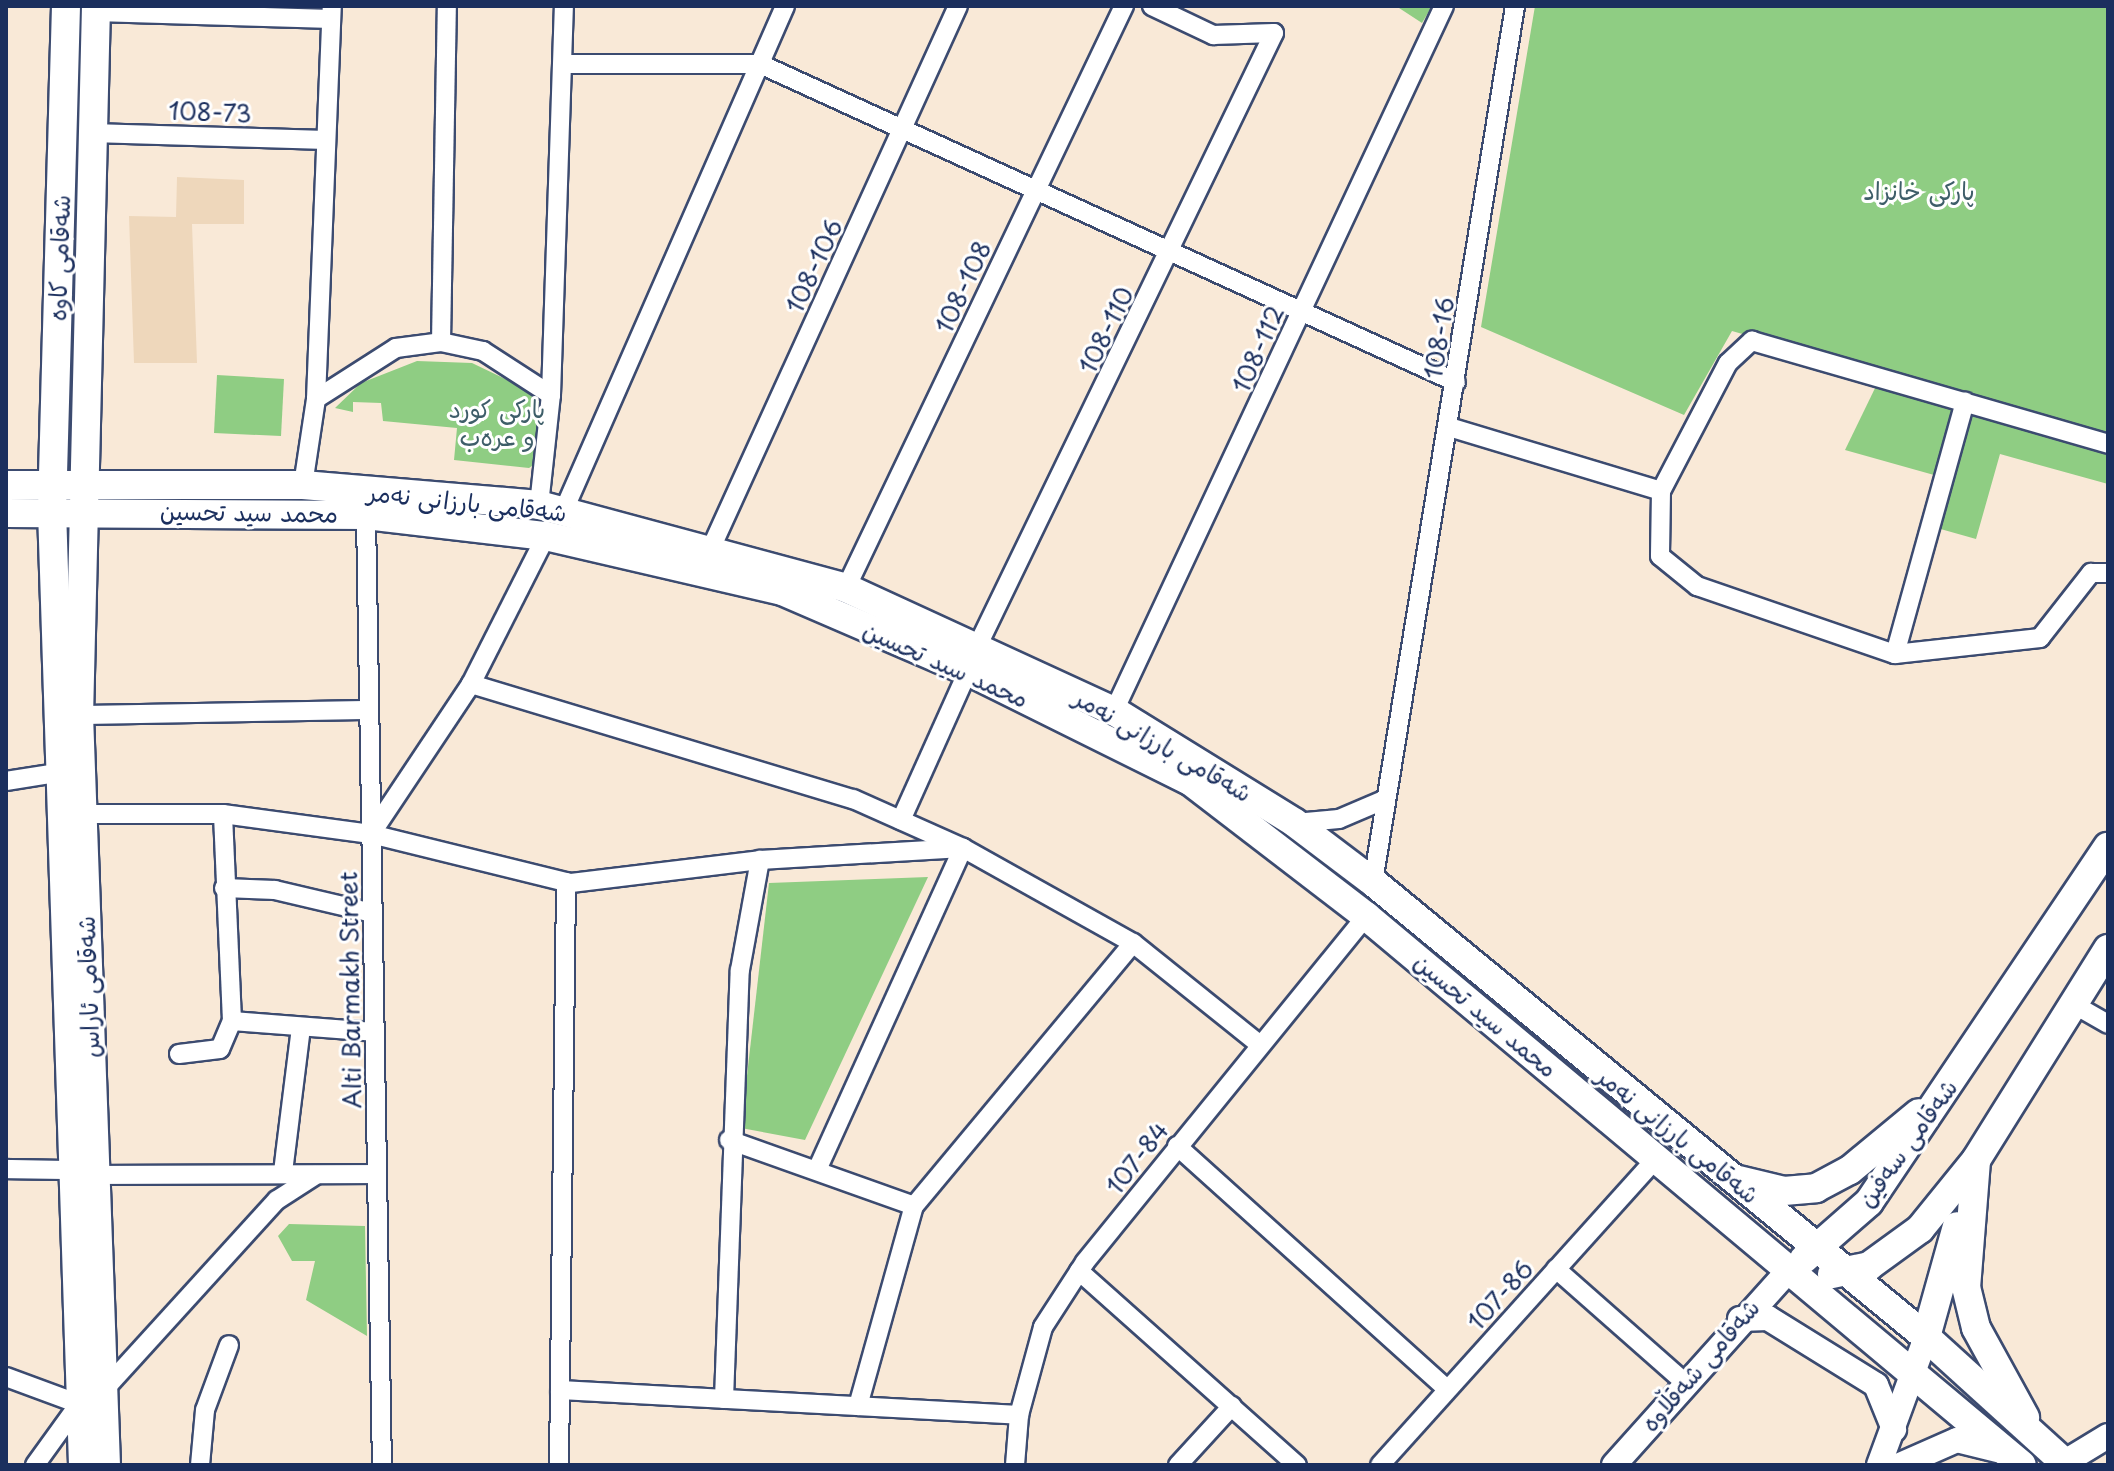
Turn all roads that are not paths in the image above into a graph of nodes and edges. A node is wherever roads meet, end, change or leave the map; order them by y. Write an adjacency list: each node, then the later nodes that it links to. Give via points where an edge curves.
1 (66, 6): 14 (main road, شەقامی کاوە)
2 (447, 6): 22 (street)
3 (564, 6): 12 (street)
4 (785, 6): 13 (street)
5 (958, 6): 16 (street, 108-106)
6 (1124, 6): 19 (street, 108-108)
7 (1152, 6): 20 (street, 108-110, via 1213,35 1274,33)
8 (1444, 6): 21 (street, 108-112)
9 (1515, 6): 23 (street, 108-16)
10 (96, 9): 11 (street); 15 (main road, شەقامی کاوە)
11 (332, 12): 18 (street)
12 (564, 64): 13 (street); 24 (street)
13 (760, 64): 16 (street); 33 (street)
14 (63, 95): 15 (main road); 32 (main road, شەقامی کاوە)
15 (93, 96): 17 (main road, شەقامی کاوە)
16 (903, 129): 19 (street); 37 (street, 108-106)
17 (92, 133): 18 (street, 108-73); 32 (main road, شەقامی کاوە)
18 (326, 140): 25 (street)
19 (1036, 190): 20 (street); 39 (street, 108-108)
20 (1171, 252): 21 (street); 41 (street, 108-110)
21 (1302, 311): 23 (street); 44 (street, 108-112)
22 (441, 342): 24 (street, via 483,351); 25 (street, via 396,348)
23 (1456, 382): 27 (street, 108-16)
24 (551, 395): 33 (street)
25 (316, 399): 30 (street)
26 (1965, 402): 28 (street); 31 (street, via 1752,341 1728,363); 40 (street)
27 (1449, 427): 31 (street); 48 (street, 108-16)
28 (2108, 444)
29 (6, 485): 32 (main road, شەقامی بارزانی نەمر)
30 (303, 485): 32 (main road, شەقامی بارزانی نەمر); 33 (main road, شەقامی بارزانی نەمر)
31 (1661, 491): 40 (street, via 1660,556 1697,586)
32 (66, 496): 34 (main road, محمد سید تحسین); 35 (main road, محمد سید تحسین); 45 (main road, شەقامی ئاراس); 46 (main road, شەقامی ئاراس)
33 (551, 508): 37 (main road, شەقامی بارزانی نەمر)
34 (6, 513)
35 (366, 515): 36 (main road, محمد سید تحسین); 43 (street, Alti Barmakh Street)
36 (546, 536): 41 (main road, محمد سید تحسین, via 782,591); 42 (street)
37 (712, 546): 39 (main road, شەقامی بارزانی نەمر)
38 (2108, 573): 40 (street, via 2091,573 2040,638)
39 (846, 588): 41 (main road, شەقامی بارزانی نەمر)
40 (1895, 654)
41 (973, 659): 44 (main road, شەقامی بارزانی نەمر); 51 (street, 108-110); 61 (main road, محمد سید تحسین, via 1190,781)
42 (471, 684): 51 (street); 53 (street)
43 (369, 710): 45 (street); 53 (street, Alti Barmakh Street)
44 (1114, 711): 52 (main road, شەقامی بارزانی نەمر)
45 (79, 715): 49 (main road, شەقامی ئاراس)
46 (57, 773): 47 (street); 79 (main road, شەقامی ئاراس)
47 (6, 781)
48 (1386, 799): 52 (street, via 1339,819); 58 (street, 108-16)
49 (82, 814): 50 (street); 79 (main road, شەقامی ئاراس)
50 (223, 814): 53 (street); 59 (street)
51 (901, 820): 55 (street)
52 (1295, 823): 58 (main road, شەقامی بارزانی نەمر)
53 (371, 834): 57 (street); 60 (street, Alti Barmakh Street)
54 (2108, 847): 71 (main road, شەقامی سەفین)
55 (963, 848): 56 (street); 62 (street); 76 (street)
56 (760, 860): 57 (street); 72 (street, via 740,970)
57 (566, 882): 98 (street)
58 (1373, 882): 82 (main road, شەقامی بارزانی نەمر)
59 (224, 888): 60 (street, via 275,890); 65 (street)
60 (372, 913): 68 (street, Alti Barmakh Street)
61 (1366, 916): 69 (street, 107-84); 74 (main road, محمد سید تحسین)
62 (1133, 943): 69 (street); 84 (street)
63 (2108, 949): 64 (main road)
64 (2073, 1004): 66 (street); 75 (main road)
65 (232, 1021): 67 (street); 70 (street, via 220,1049)
66 (2108, 1024)
67 (301, 1027): 68 (street); 78 (street)
68 (374, 1032): 80 (street, Alti Barmakh Street)
69 (1258, 1043): 73 (street, 107-84)
70 (179, 1054)
71 (1947, 1090): 82 (main road, via 1850,1170 1816,1188 1784,1191); 83 (main road, شەقامی سەفین)
72 (729, 1140): 76 (street); 100 (street)
73 (1177, 1146): 88 (street, 107-84); 97 (street)
74 (1657, 1157): 86 (street, 107-86); 87 (main road, محمد سید تحسین)
75 (1976, 1160): 89 (main road, via 1906,1244); 91 (main road); 106 (main road, via 1966,1287 1976,1328)
76 (818, 1167): 84 (street)
77 (6, 1169): 79 (street)
78 (283, 1172): 79 (street); 81 (street)
79 (83, 1173): 99 (main road, شەقامی ئاراس)
80 (377, 1174): 81 (street); 113 (street, Alti Barmakh Street)
81 (316, 1175): 99 (street, via 277,1200)
82 (1727, 1176): 85 (main road, شەقامی بارزانی نەمر)
83 (1869, 1202): 85 (main road, شەقامی سەفین); 89 (main road)
84 (914, 1206): 101 (street)
85 (1818, 1249): 87 (main road, شەقامی سەفین); 89 (main road, شەقامی بارزانی نەمر)
86 (1556, 1269): 96 (street); 97 (street, 107-86)
87 (1790, 1269): 89 (main road); 90 (main road, شەقامی شەقڵاوە); 93 (main road, محمد سید تحسین)
88 (1079, 1271): 102 (street); 103 (street, 107-84, via 1043,1327)
89 (1848, 1273): 91 (main road, شەقامی بارزانی نەمر); 93 (main road, via 1857,1308)
90 (1740, 1319): 96 (main road, شەقامی شەقڵاوە); 104 (main road, via 1768,1318 1876,1385)
91 (1926, 1337): 94 (main road); 106 (main road, شەقامی بارزانی نەمر)
92 (229, 1345): 112 (street, via 205,1410)
93 (1887, 1348): 94 (main road, محمد سید تحسین)
94 (1915, 1371): 104 (main road); 107 (main road, محمد سید تحسین)
95 (9, 1381): 99 (street)
96 (1684, 1382): 119 (main road, شەقامی شەقڵاوە)
97 (1447, 1389): 118 (street, 107-86)
98 (560, 1390): 100 (street); 114 (street)
99 (91, 1398): 109 (street); 110 (main road, شەقامی ئاراس); 111 (main road, شەقامی ئاراس)
100 (724, 1399): 101 (street)
101 (858, 1406): 103 (street)
102 (1232, 1406): 116 (street); 117 (street)
103 (1019, 1415): 115 (street, 107-84)
104 (1894, 1429): 120 (main road)
105 (2108, 1436): 108 (main road)
106 (2038, 1438): 108 (main road, شەقامی بارزانی نەمر)
107 (2015, 1459): 121 (main road, via 1957,1440)
108 (2066, 1464)
109 (35, 1465)
110 (83, 1465)
111 (106, 1465)
112 (200, 1465)
113 (382, 1465)
114 (559, 1465)
115 (1015, 1465)
116 (1178, 1465)
117 (1297, 1465)
118 (1380, 1465)
119 (1614, 1465)
120 (1879, 1465)
121 (1900, 1465)

